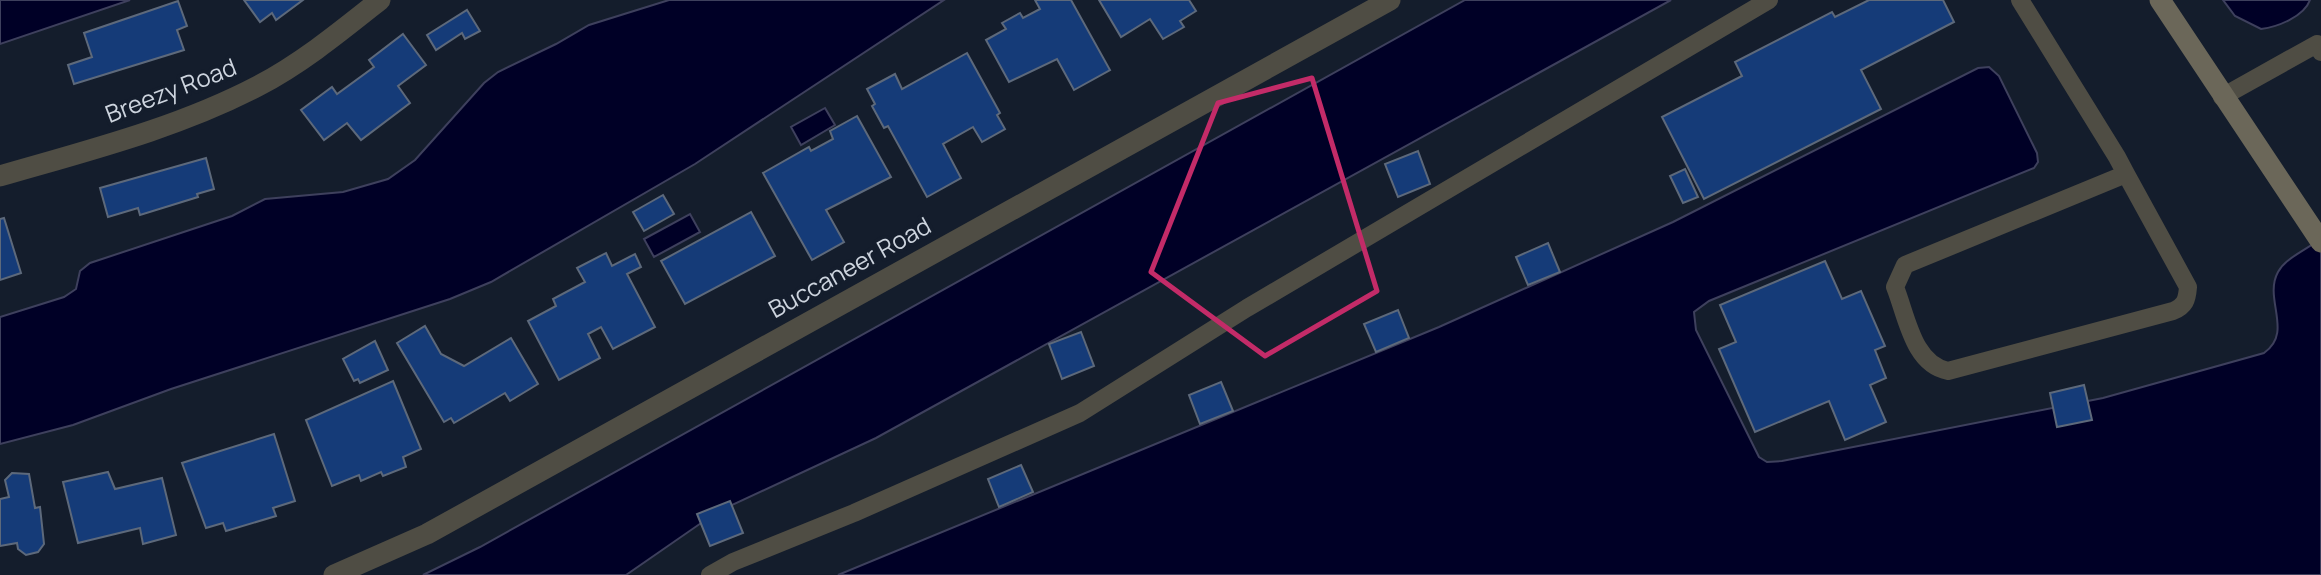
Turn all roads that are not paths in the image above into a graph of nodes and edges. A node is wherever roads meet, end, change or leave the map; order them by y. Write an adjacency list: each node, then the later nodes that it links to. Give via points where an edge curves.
1 (380, 0): 9 (street, Breezy Road, via 316,51 258,86 197,114)
2 (1390, 0): 11 (street, Buccaneer Road, via 439,527)
3 (1769, 0): 12 (lane, via 1247,308 1080,412)
4 (2020, 0): 8 (lane)
5 (2160, 0): 7 (street)
6 (2321, 52): 7 (lane, via 2317,44)
7 (2222, 97): 10 (street)
8 (2126, 174): 8 (lane, via 2188,287 2182,307 1948,372 1933,368 1921,356 1895,287 1905,265)
9 (0, 176)
10 (2321, 242)
11 (334, 575)
12 (710, 575)

